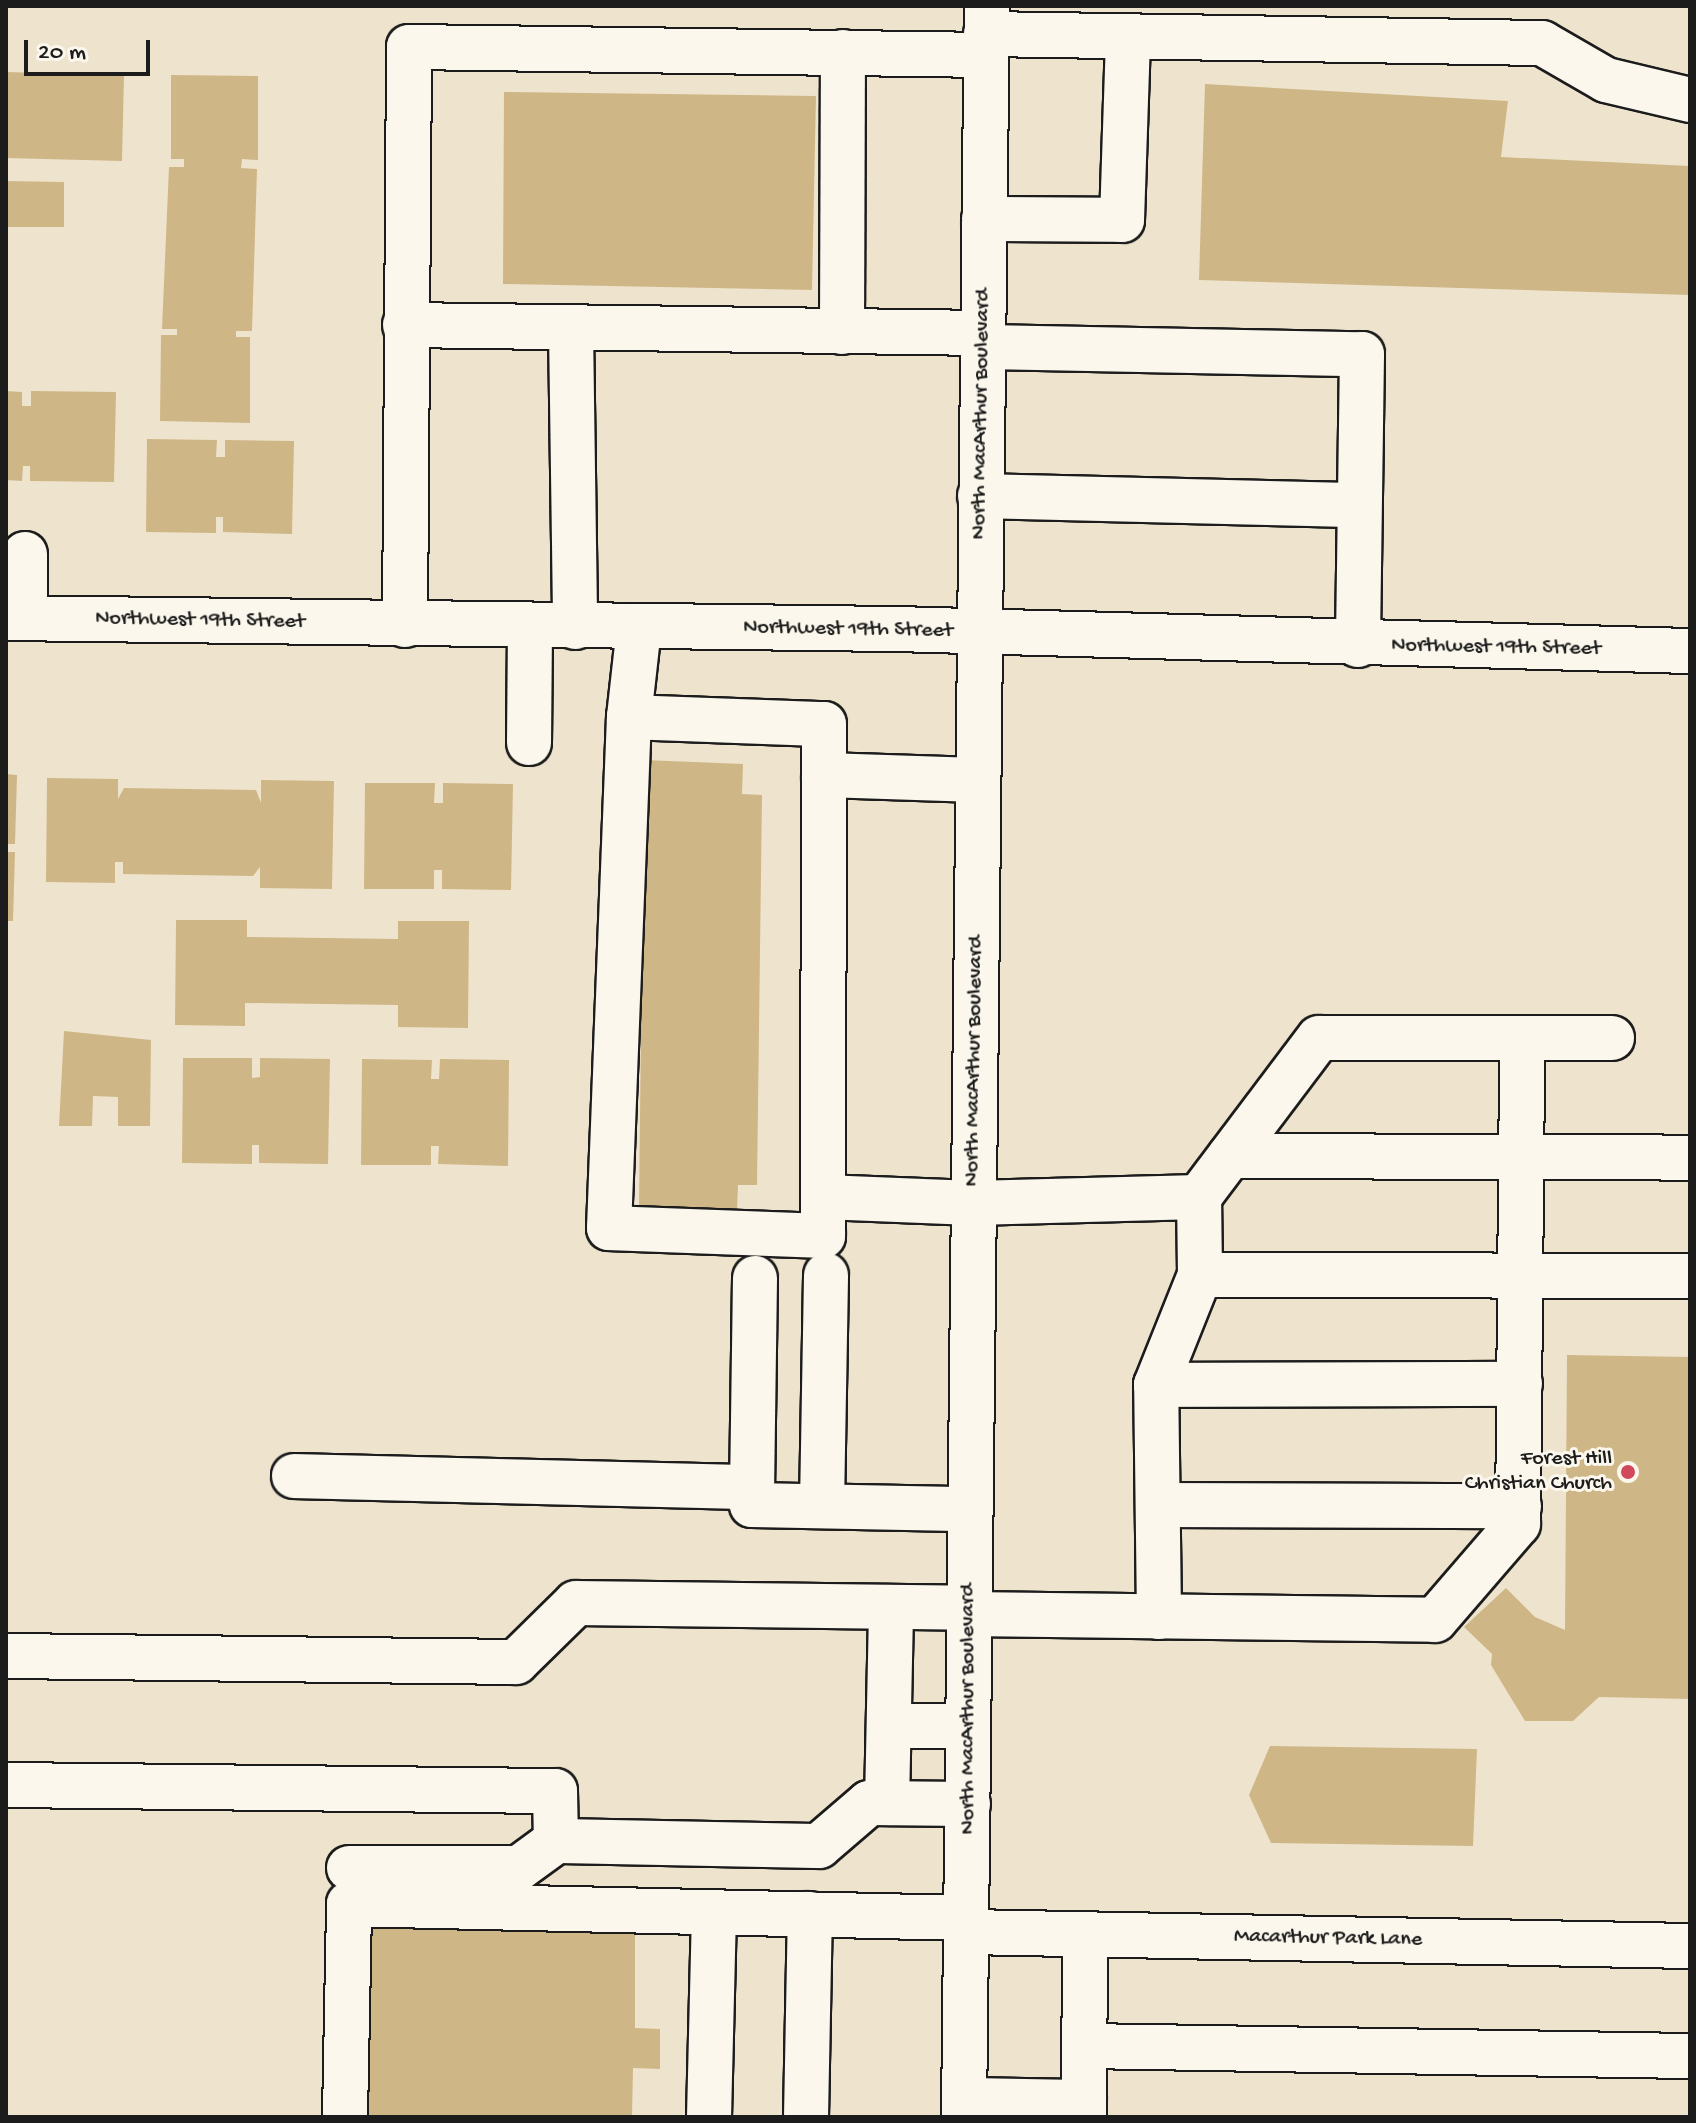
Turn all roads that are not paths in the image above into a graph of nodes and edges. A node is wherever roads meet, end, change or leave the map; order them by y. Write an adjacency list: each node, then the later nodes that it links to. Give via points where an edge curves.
1 (986, 32): 2 (street); 3 (street); 5 (street, North MacArthur Boulevard)
2 (1128, 37): 4 (street, via 1542,43 1606,80); 5 (street, via 1122,220)
3 (843, 52): 6 (street, via 409,47); 8 (street)
4 (1690, 100)
5 (984, 219): 9 (street, North MacArthur Boulevard)
6 (405, 325): 7 (street); 14 (street)
7 (571, 328): 8 (street); 16 (street)
8 (842, 332): 9 (street)
9 (983, 340): 10 (street, North MacArthur Boulevard); 11 (street, via 1362,354)
10 (980, 496): 11 (street); 18 (street, North MacArthur Boulevard)
11 (1359, 505): 19 (street)
12 (25, 554): 13 (street)
13 (16, 618): 14 (street, Northwest 19th Street)
14 (405, 625): 15 (street, Northwest 19th Street)
15 (530, 626): 16 (street, Northwest 19th Street); 22 (street)
16 (575, 627): 17 (street, Northwest 19th Street)
17 (639, 628): 18 (street, Northwest 19th Street); 21 (street)
18 (980, 633): 19 (street, Northwest 19th Street); 24 (street, North MacArthur Boulevard)
19 (1358, 645): 20 (street, Northwest 19th Street)
20 (1690, 651)
21 (629, 717): 23 (street, via 824,724); 30 (street, via 609,1228 823,1236)
22 (529, 743)
23 (824, 775): 24 (street); 30 (street)
24 (978, 780): 32 (street, North MacArthur Boulevard)
25 (1522, 1038): 26 (street); 27 (street, via 1319,1038); 28 (street)
26 (1612, 1038)
27 (1230, 1156): 28 (street); 31 (street)
28 (1521, 1157): 29 (street); 35 (street)
29 (1690, 1158)
30 (823, 1197): 32 (street)
31 (1199, 1197): 32 (street); 34 (street)
32 (973, 1203): 45 (street, North MacArthur Boulevard)
33 (826, 1275): 43 (street)
34 (1200, 1275): 35 (street); 39 (street)
35 (1520, 1276): 36 (street); 38 (street)
36 (1690, 1276)
37 (755, 1278): 41 (street)
38 (1520, 1384): 39 (street); 44 (street)
39 (1156, 1385): 42 (street)
40 (294, 1476): 41 (street)
41 (752, 1487): 43 (street, via 752,1505)
42 (1158, 1505): 44 (street); 48 (street)
43 (822, 1506): 45 (street)
44 (1519, 1506): 48 (street, via 1518,1524 1435,1620)
45 (970, 1509): 47 (street, North MacArthur Boulevard)
46 (891, 1607): 47 (street); 49 (street, via 576,1603 516,1662); 50 (street)
47 (969, 1611): 48 (street); 51 (street, North MacArthur Boulevard)
48 (1159, 1617)
49 (6, 1656)
50 (889, 1726): 51 (street); 53 (street)
51 (968, 1726): 54 (street, North MacArthur Boulevard)
52 (6, 1785): 55 (street, via 555,1791)
53 (887, 1803): 54 (street); 55 (street, via 869,1803 819,1846)
54 (968, 1804): 59 (street, North MacArthur Boulevard)
55 (556, 1841): 56 (street, via 519,1868)
56 (349, 1868)
57 (714, 1913): 58 (street, Macarthur Park Lane); 66 (street, Macarthur Park Lane, via 349,1904); 67 (street)
58 (810, 1914): 59 (street, Macarthur Park Lane); 68 (street)
59 (967, 1925): 60 (street, Macarthur Park Lane); 64 (street, North MacArthur Boulevard)
60 (1085, 1934): 61 (street, Macarthur Park Lane); 62 (street)
61 (1690, 1946)
62 (1085, 2046): 63 (street); 65 (street)
63 (1690, 2056)
64 (964, 2108): 65 (street)
65 (1084, 2109)
66 (345, 2117)
67 (709, 2117)
68 (806, 2117)

